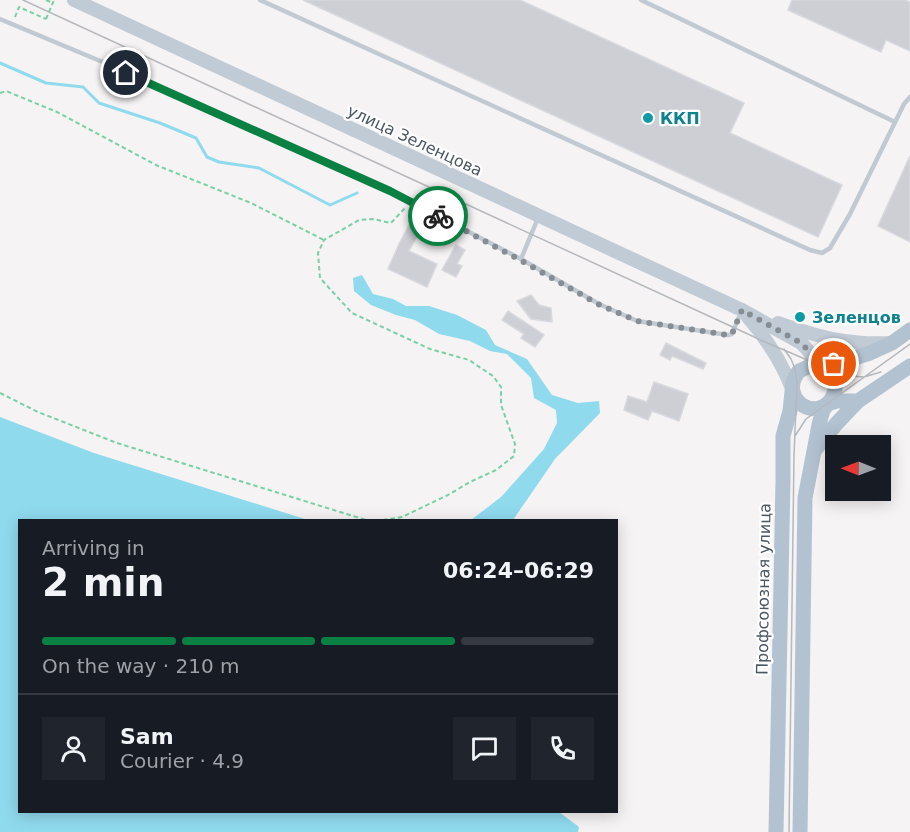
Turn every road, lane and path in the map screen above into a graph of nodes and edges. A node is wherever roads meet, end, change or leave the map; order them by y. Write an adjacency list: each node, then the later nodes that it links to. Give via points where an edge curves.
1 (46, 0): 5 (path)
2 (74, 0): 12 (main road, улица Зеленцова)
3 (260, 0): 10 (lane, via 822,253 830,248 846,222)
4 (641, 0): 10 (lane)
5 (54, 2): 6 (path, bridge, via 46,19)
6 (19, 8)
7 (0, 19): 11 (lane)
8 (0, 93): 13 (path, via 6,91 57,112 156,165 251,203)
9 (910, 97): 10 (lane)
10 (895, 122)
11 (411, 202): 13 (path, via 391,223 359,220); 14 (lane)
12 (539, 215): 14 (lane); 15 (main road, улица Зеленцова)
13 (324, 240): 26 (path, via 318,253 320,278 352,313 430,349 469,360 493,376 501,387 501,405 515,444 514,456 496,470 402,517)
14 (520, 260): 15 (lane, via 637,321 728,335 732,334)
15 (742, 310): 17 (main road, via 826,339); 18 (main road, улица Зеленцова, via 801,343); 20 (main road, улица Зеленцова, via 774,350)
16 (910, 330): 17 (main road, Профсоюзная улица)
17 (892, 343): 18 (main road, Профсоюзная улица, via 856,358)
18 (821, 366): 20 (main road, Профсоюзная улица, via 799,371); 23 (main road, via 835,382 835,392)
19 (910, 366): 22 (main road)
20 (793, 391): 23 (main road, via 796,399 811,408); 27 (main road, Профсоюзная улица, via 783,436)
21 (0, 393): 25 (path, via 117,443)
22 (858, 401): 23 (main road); 24 (main road)
23 (828, 404): 24 (main road)
24 (813, 452): 28 (main road, via 805,498)
25 (363, 519)
26 (389, 519)
27 (776, 832)
28 (800, 832)

